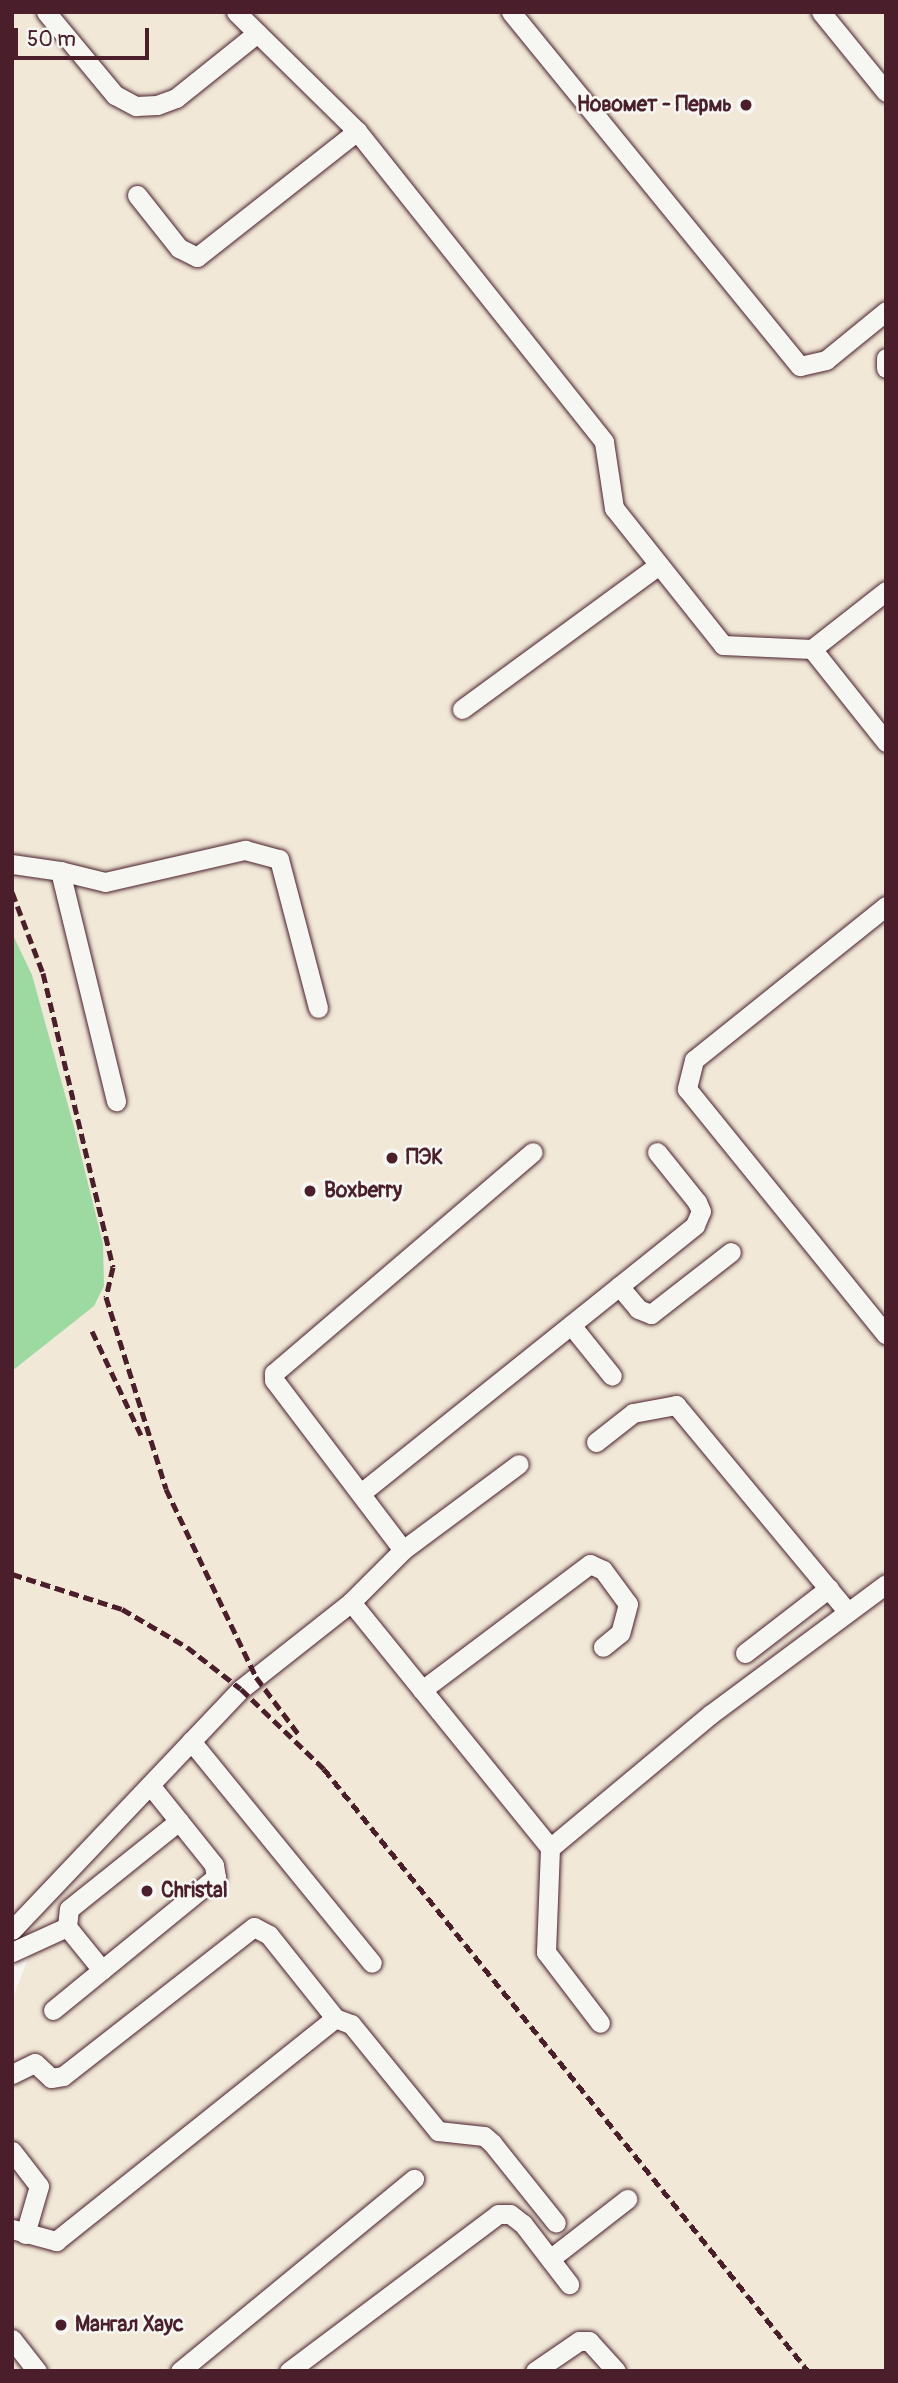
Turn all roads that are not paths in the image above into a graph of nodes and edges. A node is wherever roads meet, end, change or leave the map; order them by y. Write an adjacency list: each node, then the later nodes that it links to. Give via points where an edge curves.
1 (46, 12): 5 (street, via 115,95 136,106 176,98)
2 (236, 12): 5 (street)
3 (511, 12): 9 (street, via 800,366 826,360)
4 (821, 12): 6 (street)
5 (257, 33): 7 (street)
6 (886, 92)
7 (357, 131): 8 (street, via 197,257 179,248); 12 (street, via 604,442 614,508)
8 (137, 195)
9 (886, 312)
10 (886, 358): 11 (street)
11 (886, 368)
12 (659, 565): 14 (street, via 723,645); 15 (street)
13 (886, 591): 14 (street)
14 (812, 649): 16 (street)
15 (462, 709)
16 (886, 742)
17 (12, 864): 18 (street)
18 (60, 872): 20 (street, via 105,882 245,850 279,859); 21 (street)
19 (886, 906): 27 (street, via 694,1060 687,1089)
20 (318, 1008)
21 (116, 1101)
22 (533, 1152): 31 (street, via 276,1367 274,1380)
23 (657, 1152): 25 (street, via 696,1202 699,1219)
24 (731, 1252): 25 (street, via 651,1314 638,1309)
25 (619, 1286): 26 (street)
26 (571, 1325): 28 (street); 31 (street)
27 (886, 1335)
28 (612, 1376)
29 (596, 1442): 34 (street, via 633,1413 676,1405)
30 (519, 1464): 32 (street)
31 (362, 1493): 32 (street)
32 (403, 1550): 35 (street)
33 (886, 1584): 36 (street)
34 (829, 1588): 36 (street); 38 (street)
35 (351, 1602): 39 (street); 40 (street, via 241,1689)
36 (848, 1612): 43 (street, via 711,1714)
37 (603, 1647): 39 (street, via 620,1633 628,1604 603,1570 590,1564)
38 (745, 1653)
39 (422, 1690): 43 (street)
40 (191, 1741): 41 (street); 47 (street)
41 (150, 1785): 42 (street); 45 (street)
42 (179, 1821): 44 (street, via 69,1909); 48 (street, via 214,1865 216,1877)
43 (550, 1848): 51 (street, via 545,1952)
44 (67, 1927): 46 (street); 48 (street)
45 (12, 1930)
46 (12, 1952)
47 (372, 1963)
48 (102, 1970): 49 (street)
49 (53, 2010)
50 (335, 2018): 52 (street, via 269,1935 254,1927 63,2076 51,2078 35,2063); 56 (street, via 351,2024 438,2131 484,2136); 57 (street, via 63,2235 48,2242)
51 (600, 2023)
52 (12, 2074)
53 (12, 2151): 57 (street, via 39,2186)
54 (414, 2179): 62 (street)
55 (627, 2199): 58 (street)
56 (556, 2223)
57 (19, 2232)
58 (550, 2259): 59 (street); 63 (street, via 510,2214 485,2220)
59 (569, 2284)
60 (12, 2339): 61 (street)
61 (37, 2371)
62 (180, 2371)
63 (289, 2371)
64 (535, 2371): 65 (street, via 579,2341 589,2341)
65 (616, 2371)

